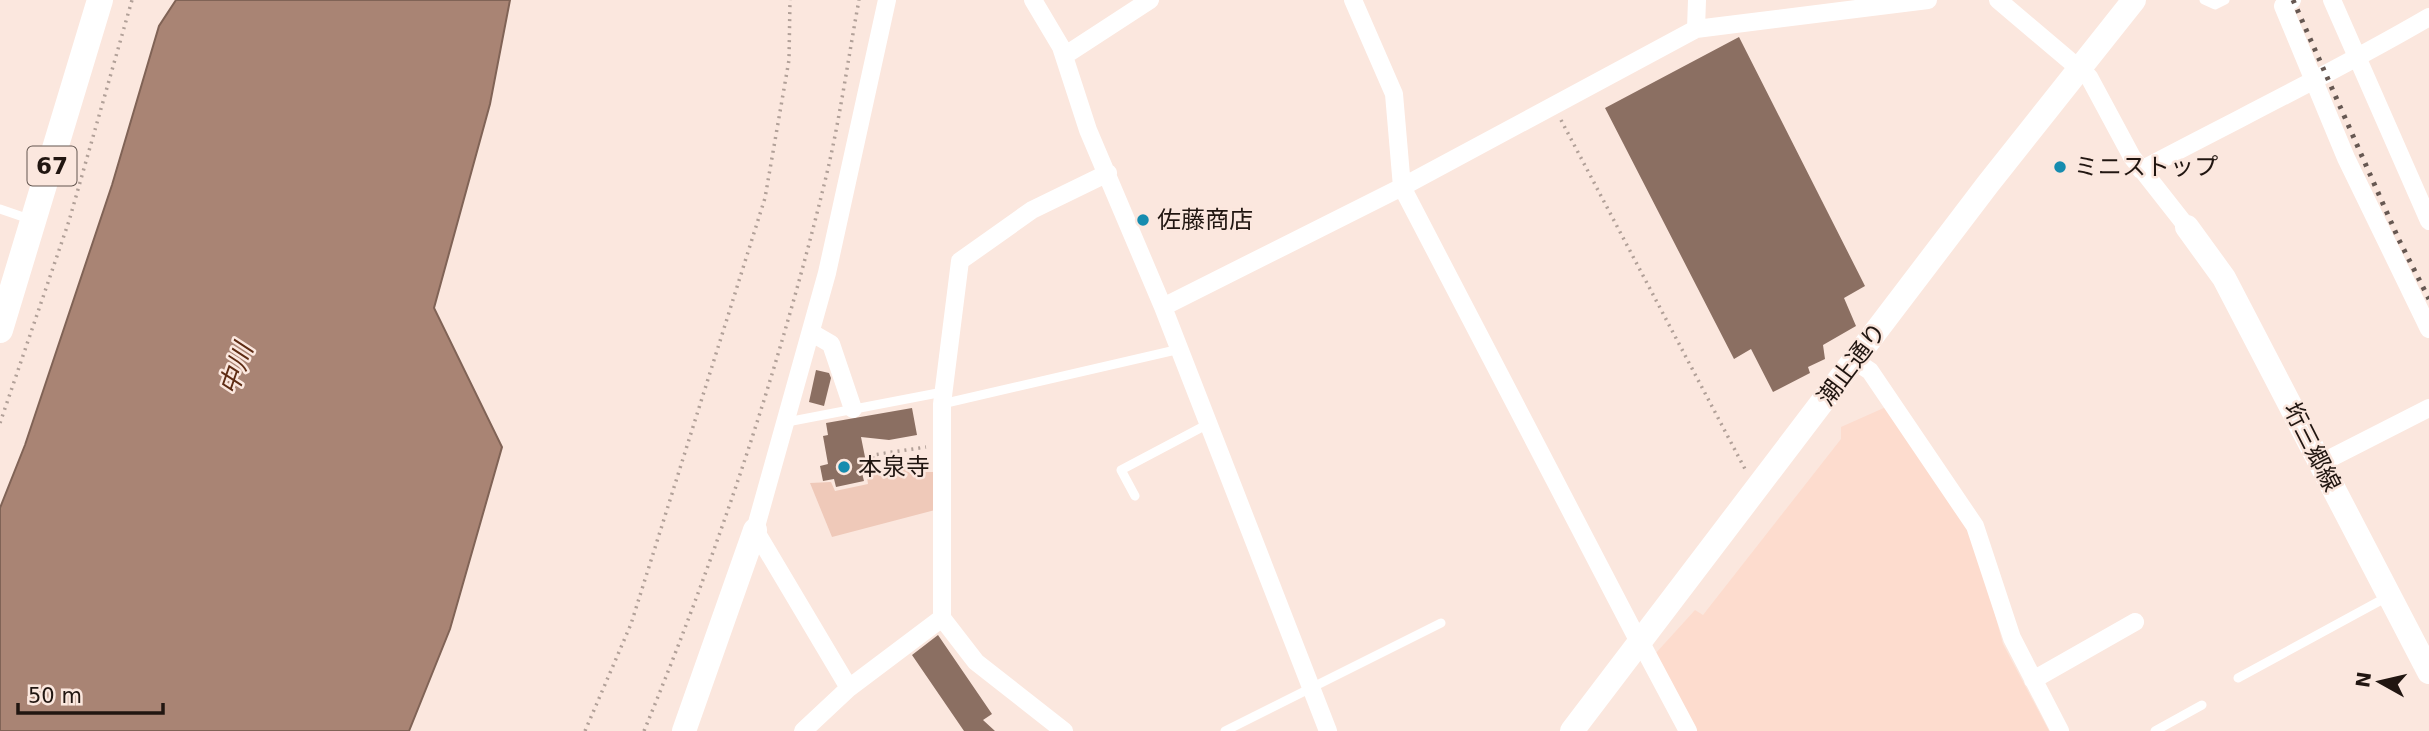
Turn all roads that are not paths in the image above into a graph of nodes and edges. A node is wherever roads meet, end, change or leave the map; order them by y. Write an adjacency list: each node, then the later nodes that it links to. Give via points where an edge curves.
1 (100, 0): 25 (main road, 67)
2 (887, 0): 30 (street)
3 (1033, 0): 16 (street)
4 (1353, 0): 22 (street, via 1394,94)
5 (1697, 0): 15 (street)
6 (1928, 0): 15 (street)
7 (1998, 0): 18 (street)
8 (2134, 0): 18 (street, 潮止通り)
9 (2204, 0): 10 (lane, via 2215,5)
10 (2225, 0)
11 (2292, 0): 19 (street, via 2283,6)
12 (2332, 0): 17 (street)
13 (1145, 1): 16 (street)
14 (2429, 17): 17 (street)
15 (1696, 29): 22 (street)
16 (1064, 56): 21 (street, via 1088,130)
17 (2356, 60): 19 (street); 24 (street)
18 (2079, 67): 20 (street); 32 (street, 潮止通り)
19 (2314, 78): 20 (street); 28 (street, via 2346,158)
20 (2141, 170): 26 (street)
21 (1108, 173): 27 (street); 33 (street, via 1032,210 960,261)
22 (1402, 187): 27 (street); 45 (street)
23 (0, 209): 25 (lane)
24 (2429, 220)
25 (35, 221): 29 (main road, 67)
26 (2187, 227): 38 (street, 垳三郷線, via 2224,278)
27 (1163, 307): 31 (street)
28 (2429, 329)
29 (0, 330)
30 (812, 332): 35 (street, via 831,344); 36 (street)
31 (1180, 349): 33 (lane); 37 (street)
32 (1855, 361): 45 (street, 潮止通り); 48 (street, via 1870,371 1975,526 2012,638)
33 (943, 398): 35 (lane); 42 (street)
34 (2429, 408): 38 (street)
35 (853, 409): 36 (lane)
36 (788, 422): 40 (street)
37 (1209, 424): 39 (lane, via 1121,470); 49 (street)
38 (2321, 463): 41 (street, 垳三郷線)
39 (1135, 496)
40 (755, 530): 50 (street); 52 (street)
41 (2389, 597): 46 (street, 垳三郷線); 47 (lane)
42 (942, 618): 50 (street); 54 (street, via 976,662)
43 (2135, 622): 48 (street)
44 (1441, 623): 49 (lane)
45 (1640, 641): 57 (street, 潮止通り); 58 (street)
46 (2429, 672)
47 (2238, 678)
48 (2033, 680): 59 (street)
49 (1310, 686): 55 (lane); 56 (street)
50 (849, 688): 53 (street)
51 (2202, 705): 60 (lane)
52 (684, 731)
53 (803, 731)
54 (1063, 731)
55 (1225, 731)
56 (1328, 731)
57 (1573, 731)
58 (1688, 731)
59 (2060, 731)
60 (2155, 731)

